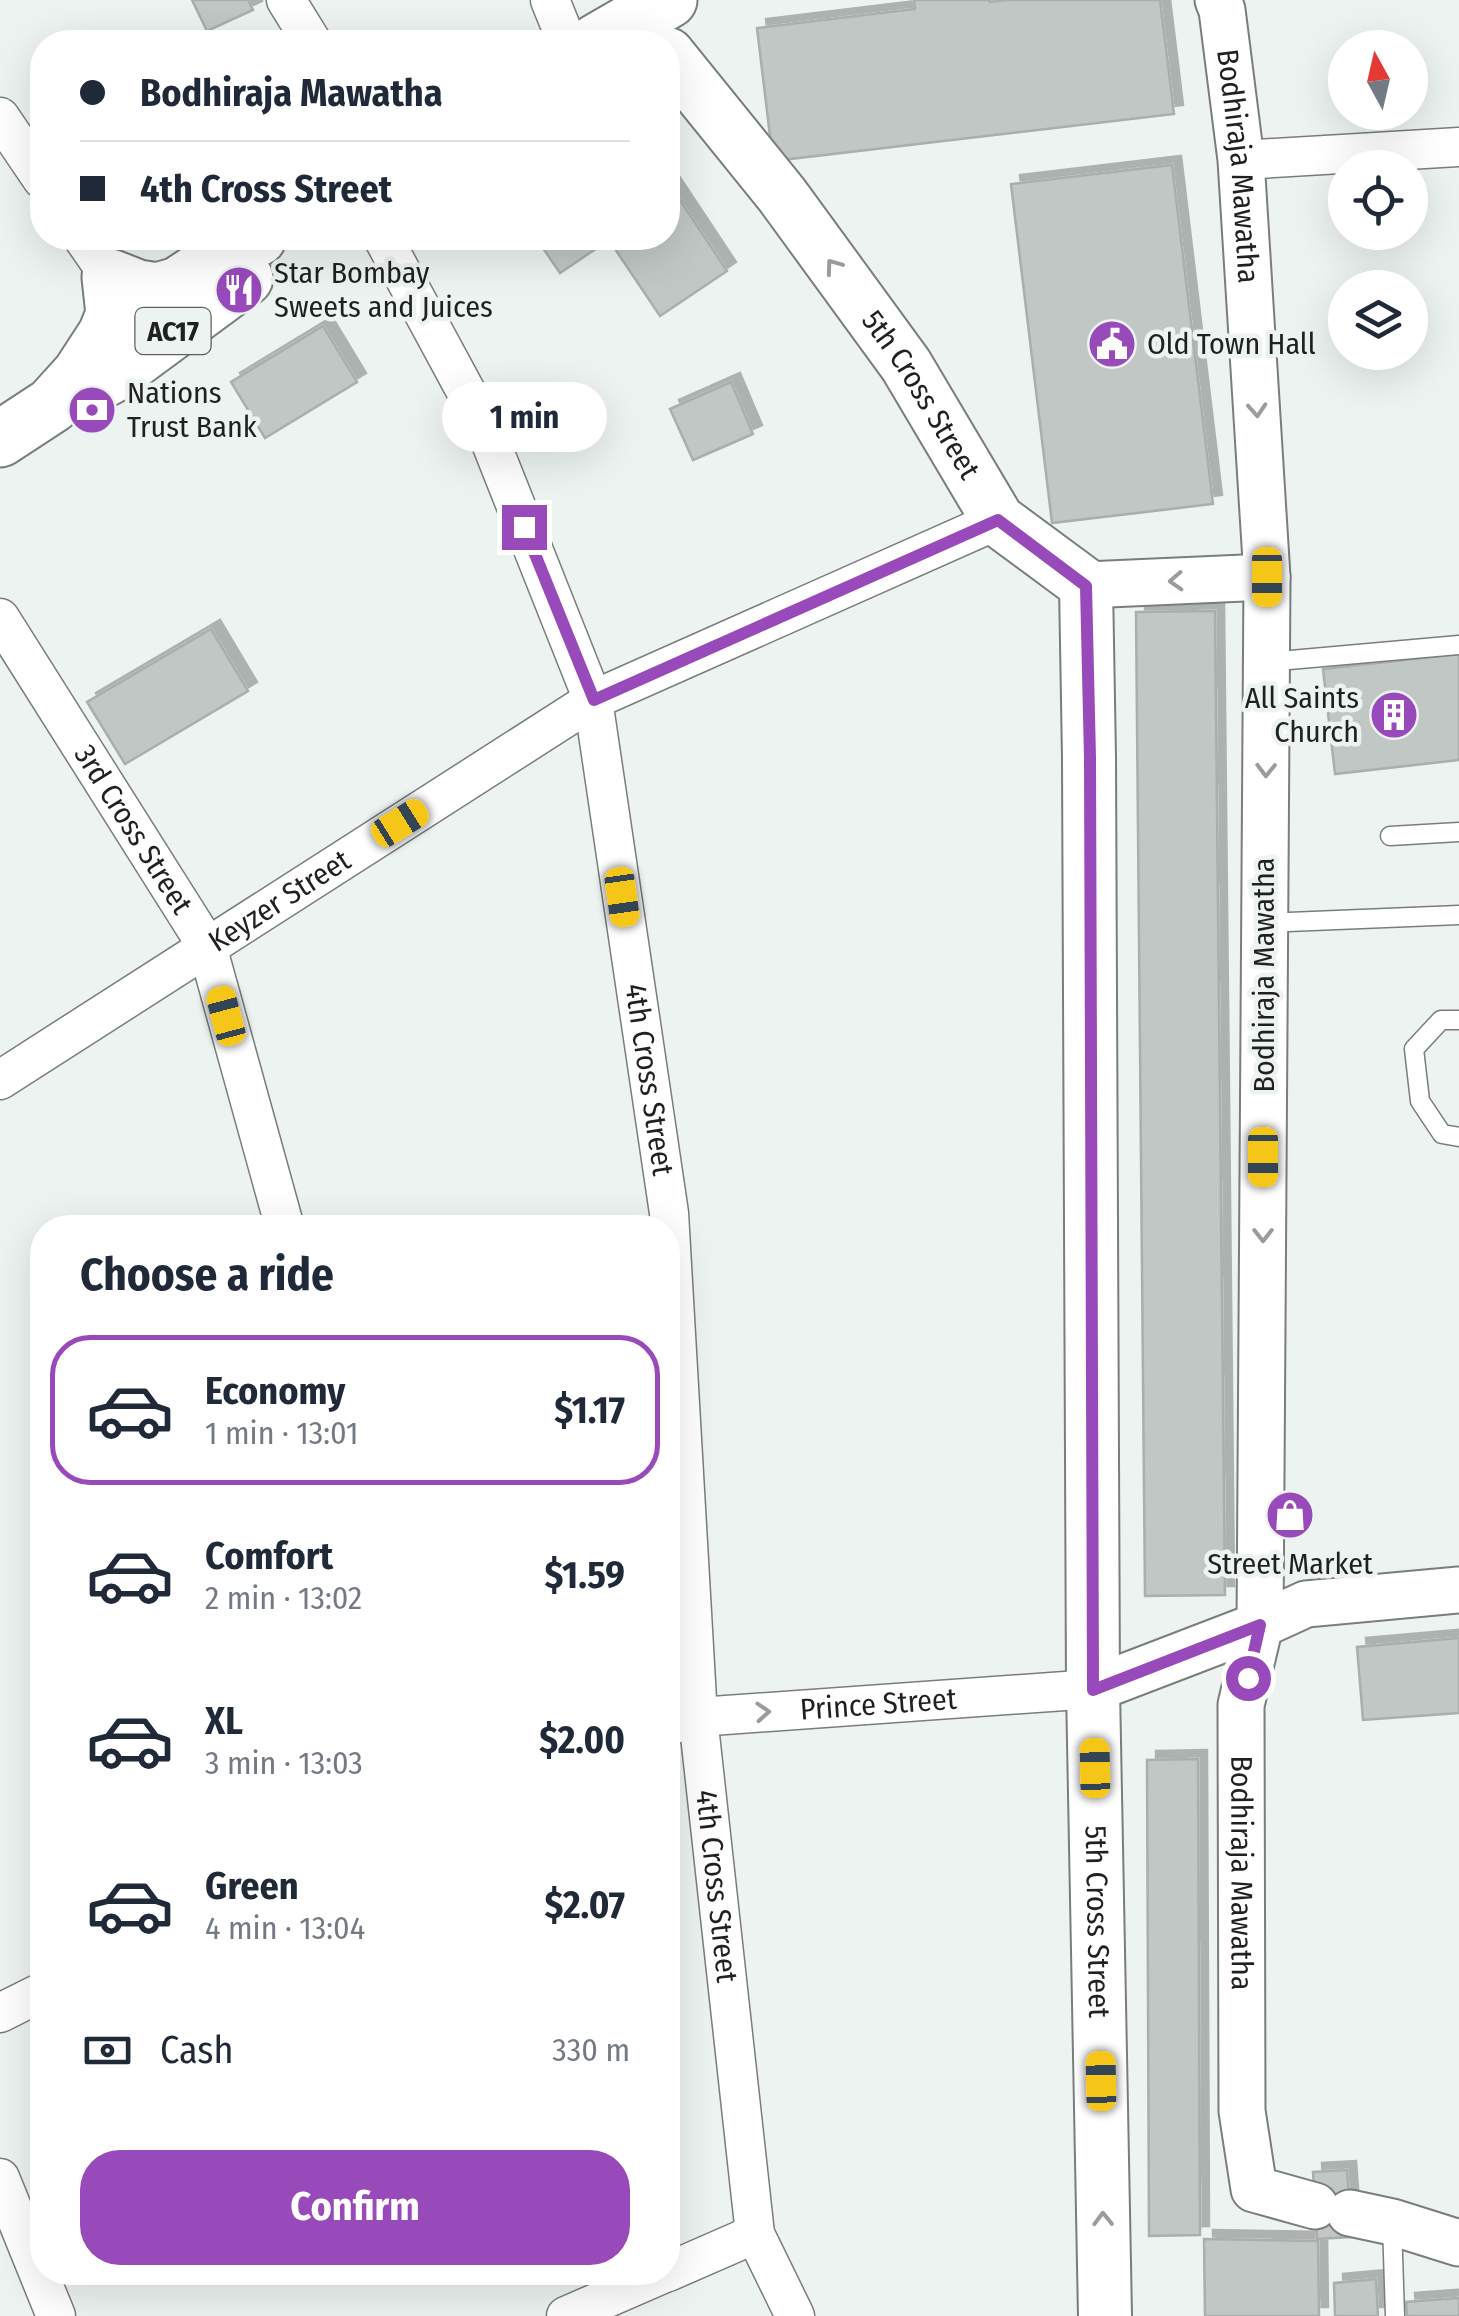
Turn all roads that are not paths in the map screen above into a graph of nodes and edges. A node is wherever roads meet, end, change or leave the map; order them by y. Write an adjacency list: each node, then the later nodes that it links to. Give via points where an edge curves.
1 (286, 0): 4 (street)
2 (550, 0): 5 (street)
3 (1218, 0): 9 (street, Bodhiraja Mawatha)
4 (305, 30)
5 (562, 30)
6 (680, 72): 17 (main road, 5th Cross Street, one-way to 6, via 906,366 782,196)
7 (0, 117): 10 (street)
8 (1459, 147): 9 (street)
9 (1241, 160): 18 (street, Bodhiraja Mawatha, one-way to 18)
10 (30, 161)
11 (233, 250): 14 (main road, AC17, via 158,291 138,288)
12 (270, 250): 15 (main road, AC17, via 257,270 116,373)
13 (390, 250): 23 (street, 4th Cross Street, via 483,423)
14 (96, 257): 15 (main road, AC17, via 114,314 80,374)
15 (52, 404): 16 (main road, AC17)
16 (0, 440)
17 (998, 520): 19 (main road, 5th Cross Street); 23 (street, Keyzer Street)
18 (1267, 577): 19 (street, one-way to 19); 22 (street, Bodhiraja Mawatha)
19 (1086, 586): 37 (main road, 5th Cross Street)
20 (0, 618): 28 (street, 3rd Cross Street)
21 (1459, 645): 22 (lane)
22 (1267, 662): 27 (street, Bodhiraja Mawatha, one-way to 27)
23 (594, 700): 28 (street, Keyzer Street); 33 (street, 4th Cross Street)
24 (1459, 832): 25 (lane)
25 (1390, 836)
26 (1459, 914): 27 (lane)
27 (1265, 924): 36 (street, Bodhiraja Mawatha, one-way to 36)
28 (207, 946): 30 (street, Keyzer Street); 32 (street, 3rd Cross Street)
29 (1459, 1020): 31 (lane, via 1441,1020 1414,1049 1420,1101 1442,1134)
30 (0, 1080)
31 (1459, 1136)
32 (281, 1215)
33 (669, 1215)
34 (1459, 1590): 36 (street, via 1306,1604)
35 (680, 1612): 38 (street, 4th Cross Street)
36 (1260, 1625): 37 (street); 42 (street, Bodhiraja Mawatha, via 1241,1705 1242,2111 1254,2189)
37 (1093, 1690): 38 (street, Prince Street, one-way to 37); 52 (main road, 5th Cross Street, one-way to 37)
38 (683, 1721): 43 (street, 4th Cross Street)
39 (30, 1998): 40 (street)
40 (0, 2014)
41 (0, 2178): 45 (street)
42 (1352, 2214): 44 (street); 53 (lane)
43 (755, 2234): 46 (street); 51 (street, 4th Cross Street)
44 (1459, 2244)
45 (30, 2252)
46 (680, 2266)
47 (43, 2285): 49 (street)
48 (637, 2285): 50 (street)
49 (56, 2316)
50 (566, 2316)
51 (795, 2316)
52 (1105, 2316)
53 (1395, 2316)

